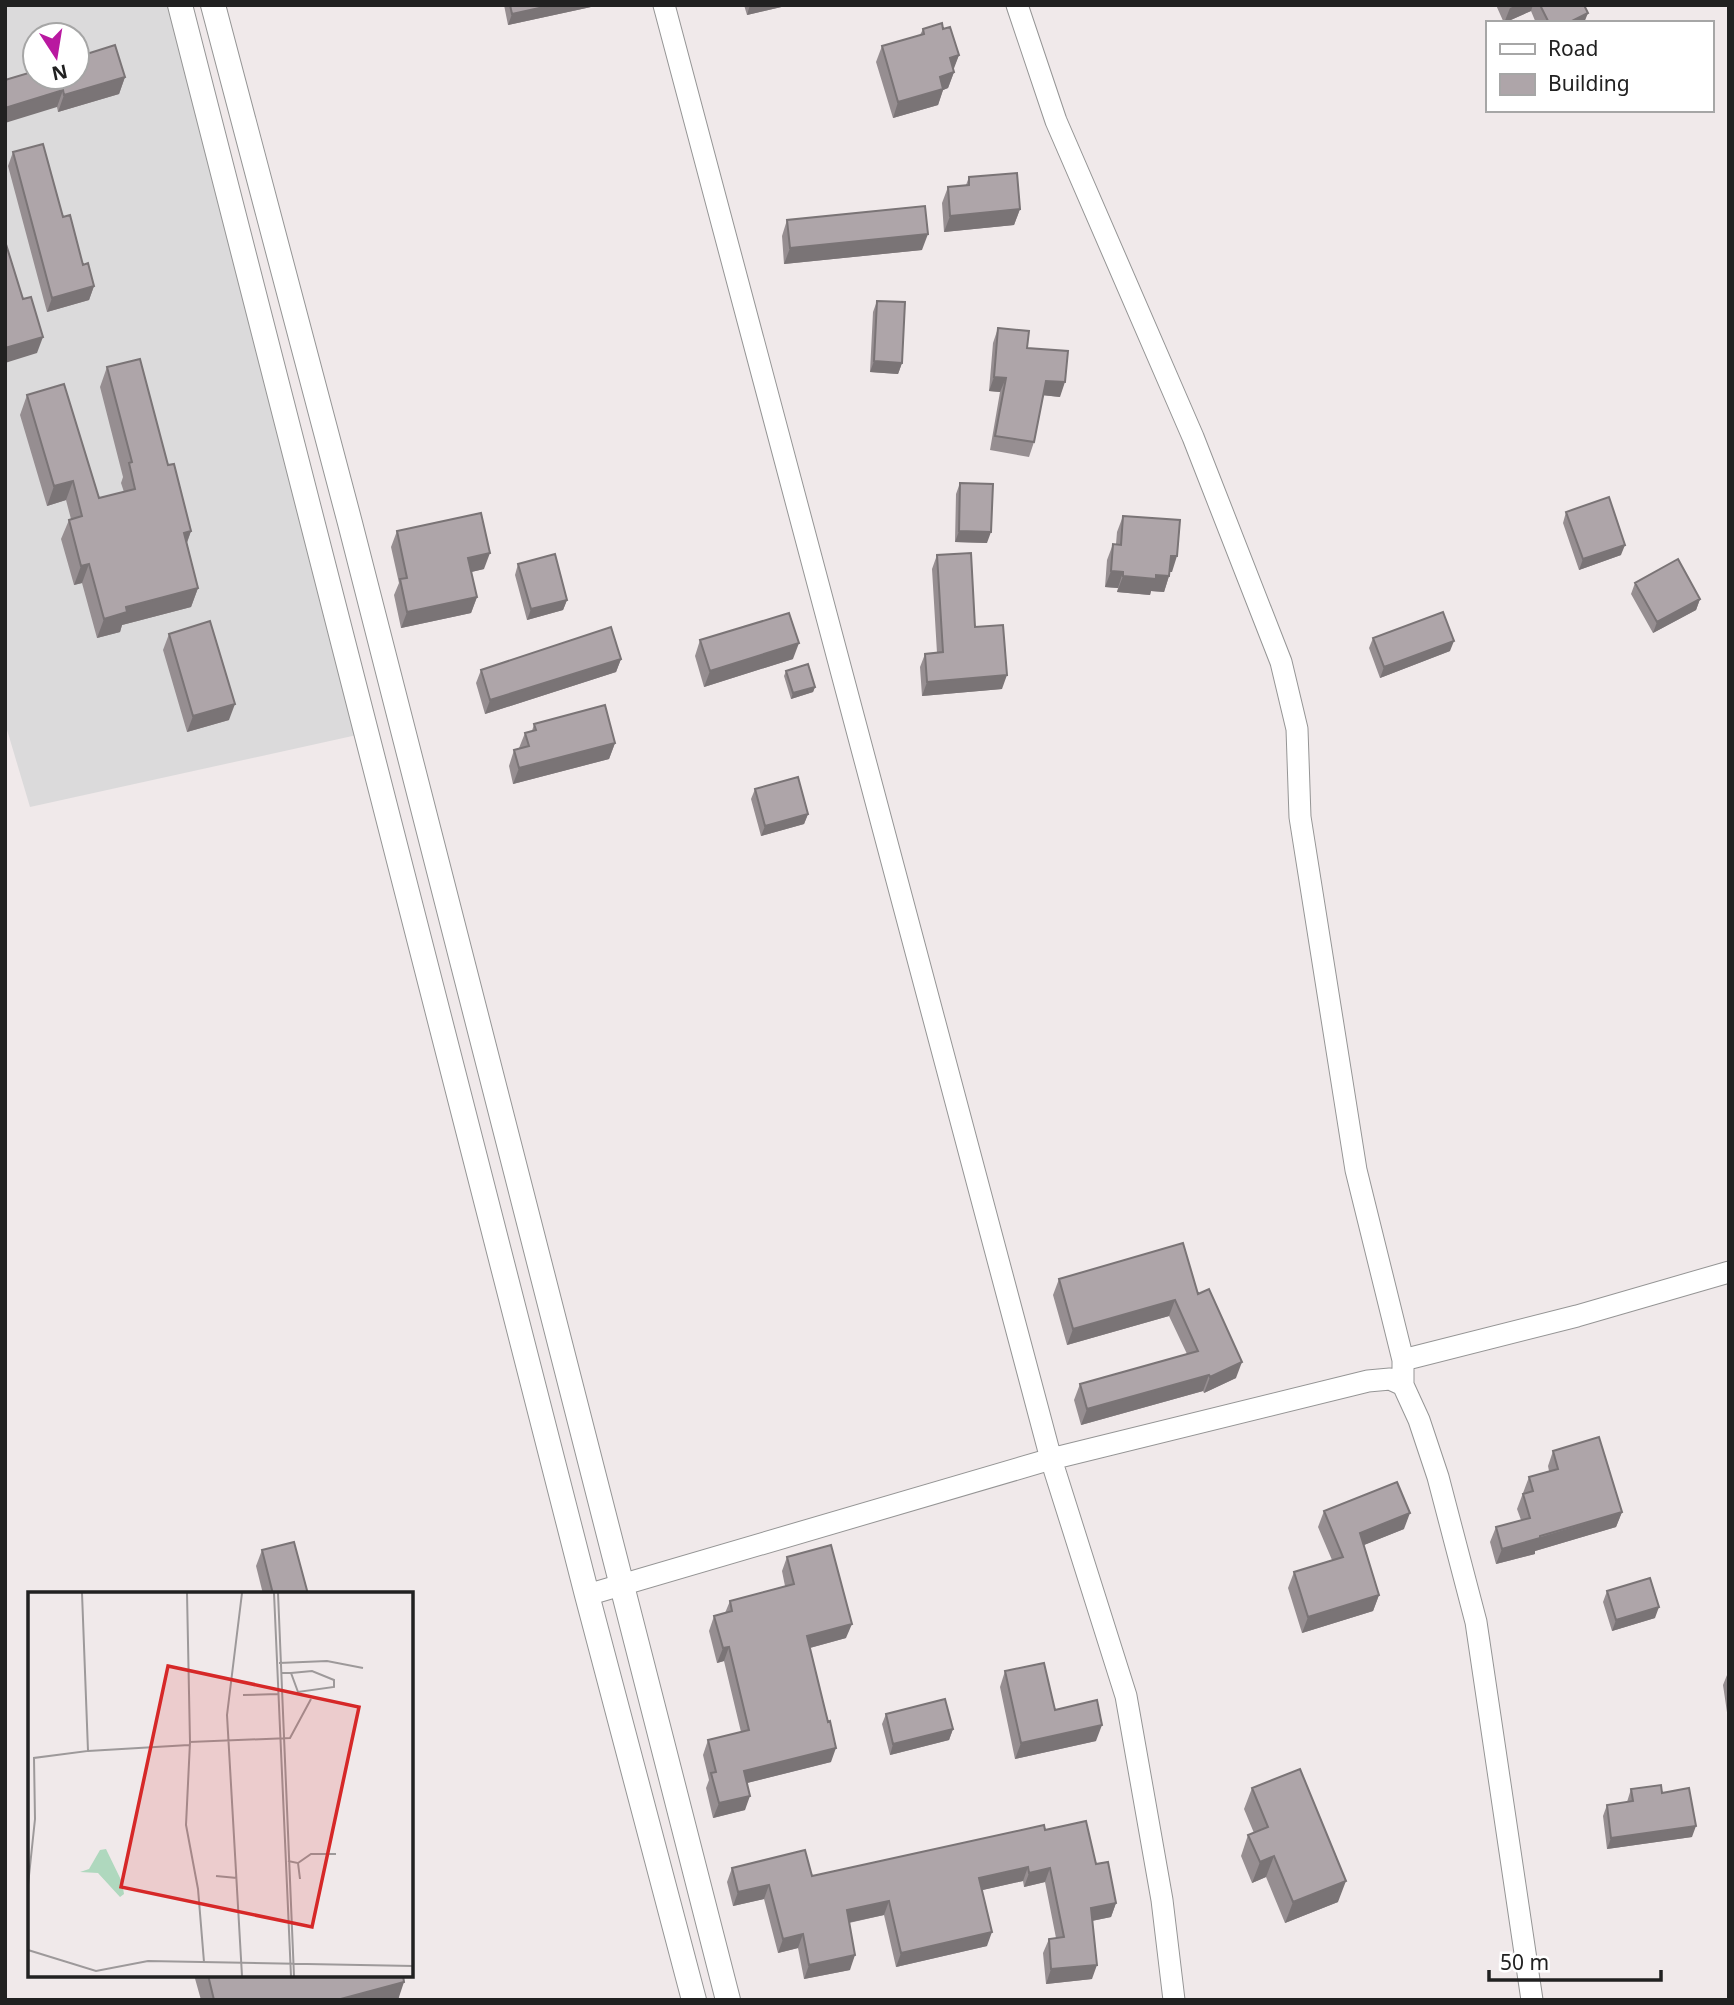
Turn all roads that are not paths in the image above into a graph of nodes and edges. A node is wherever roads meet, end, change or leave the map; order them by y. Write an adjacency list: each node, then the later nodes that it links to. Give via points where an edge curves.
1 (180, 5): 10 (street)
2 (213, 5): 9 (street)
3 (664, 5): 8 (street)
4 (1017, 5): 6 (street, via 1056,121 1193,437 1281,662 1297,729 1300,817 1356,1170)
5 (1729, 1272): 6 (street)
6 (1403, 1360): 7 (street)
7 (1403, 1385): 8 (street, via 1390,1379 1368,1381); 14 (street, via 1438,1477 1476,1622)
8 (1051, 1459): 9 (street); 13 (street, via 1126,1696 1162,1900)
9 (621, 1586): 10 (street); 12 (street)
10 (587, 1595): 11 (street)
11 (694, 2000)
12 (728, 2000)
13 (1174, 2000)
14 (1532, 2000)

